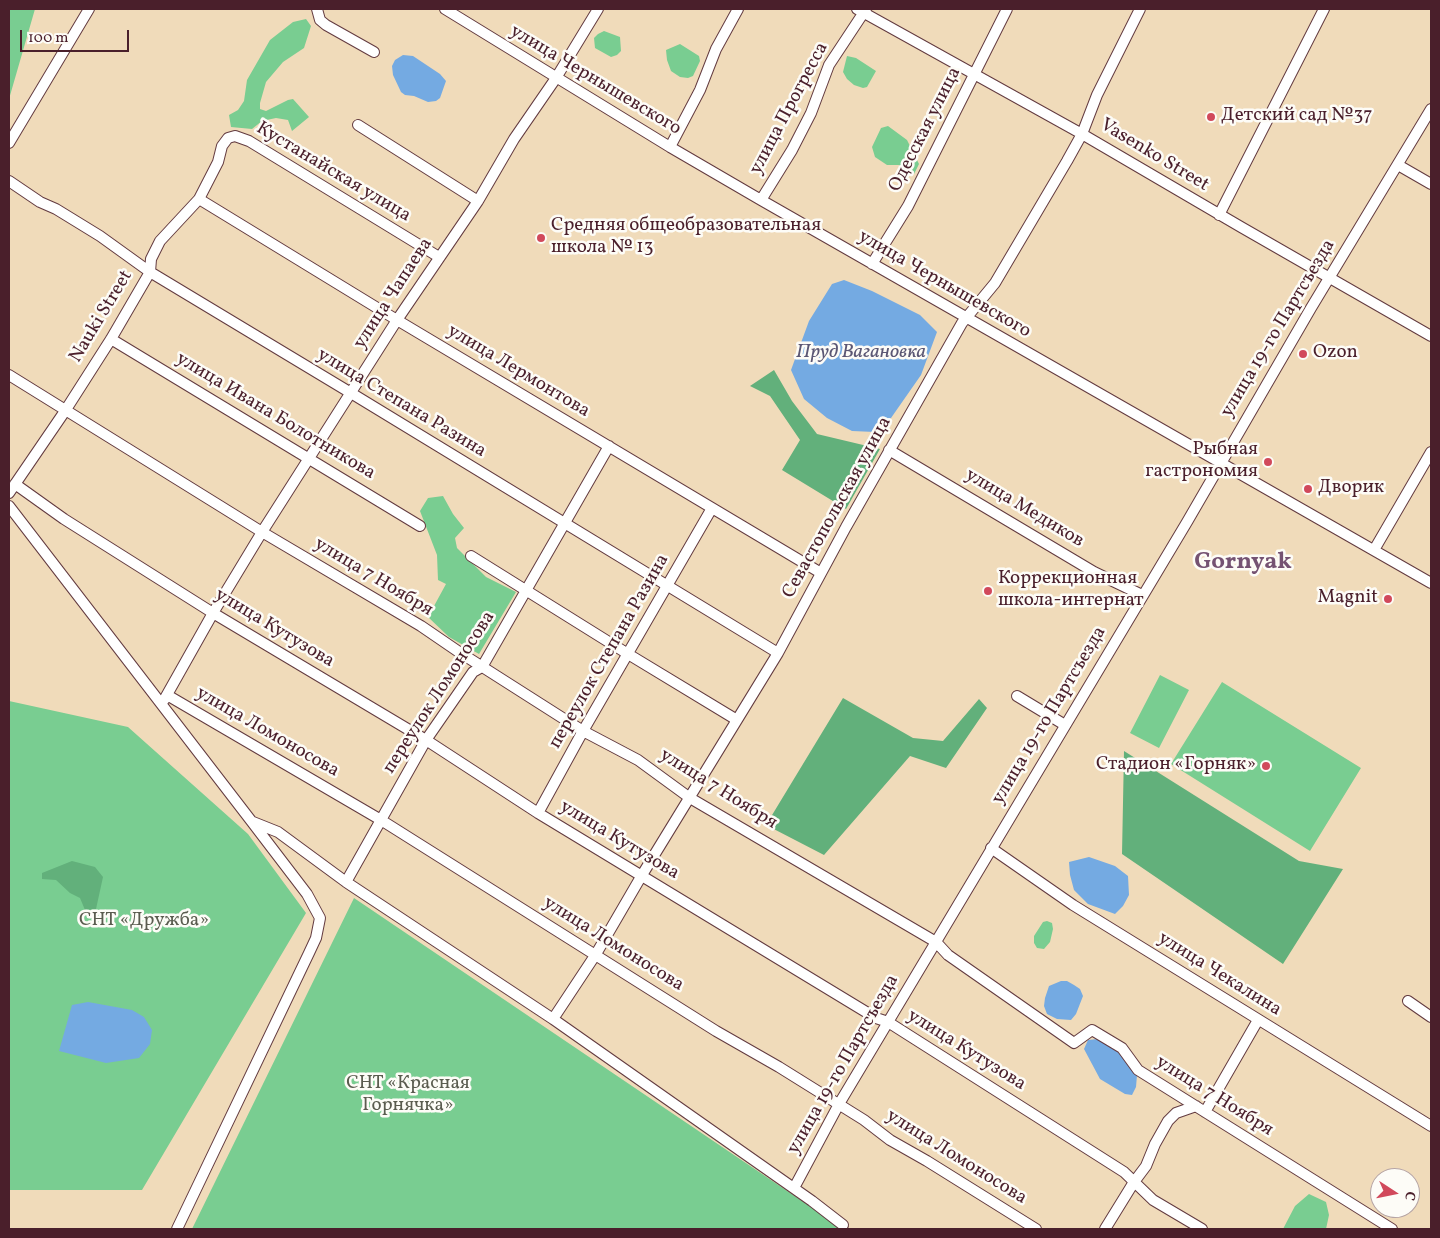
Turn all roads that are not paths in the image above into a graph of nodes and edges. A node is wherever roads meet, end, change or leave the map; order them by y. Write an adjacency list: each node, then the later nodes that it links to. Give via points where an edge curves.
1 (90, 9): 17 (street)
2 (445, 9): 12 (street, улица Чернышевского)
3 (598, 9): 12 (street, улица Чапаева)
4 (738, 9): 18 (street)
5 (1007, 9): 11 (street, Одесская улица)
6 (1140, 9): 15 (street, Севастопольская улица, via 1097,95)
7 (1324, 9): 25 (street)
8 (863, 10): 11 (street, Vasenko Street); 24 (street, улица Прогресса, via 829,65 811,113)
9 (317, 11): 10 (street, via 326,25)
10 (374, 52)
11 (974, 74): 15 (street, Vasenko Street); 27 (street, Одесская улица, via 908,206)
12 (556, 78): 18 (street, улица Чернышевского); 23 (street, улица Чапаева, via 514,139)
13 (1431, 109): 19 (street, улица 19-го Партсъезда)
14 (358, 125): 23 (street)
15 (1082, 134): 25 (street, Vasenko Street); 30 (street, Севастопольская улица, via 996,283)
16 (235, 136): 22 (street, Nauki Street, via 228,138 222,146 218,162); 26 (street, Кустанайская улица, via 249,141)
17 (9, 143)
18 (670, 147): 24 (street, улица Чернышевского)
19 (1398, 165): 21 (street); 29 (street, улица 19-го Партсъезда)
20 (9, 181): 28 (street, улица Степана Разина, via 100,236)
21 (1431, 184)
22 (199, 199): 28 (street, Nauki Street, via 160,242 151,259); 31 (street, улица Лермонтова)
23 (478, 200): 26 (street, улица Чапаева)
24 (761, 200): 27 (street, улица Чернышевского)
25 (1219, 215): 29 (street, Vasenko Street)
26 (439, 257): 31 (street, улица Чапаева)
27 (872, 264): 30 (street, улица Чернышевского)
28 (150, 272): 33 (street, Nauki Street); 35 (street, улица Степана Разина)
29 (1330, 278): 32 (street, Vasenko Street); 41 (street, улица 19-го Партсъезда)
30 (966, 318): 38 (street, Севастопольская улица); 41 (street, улица Чернышевского)
31 (397, 320): 35 (street, улица Чапаева); 37 (street, улица Лермонтова)
32 (1431, 336)
33 (111, 340): 36 (street, Nauki Street); 40 (street, улица Ивана Болотникова)
34 (9, 375): 36 (street, улица 7 Ноября)
35 (351, 393): 40 (street, улица Чапаева); 46 (street, улица Степана Разина)
36 (65, 411): 42 (street, Nauki Street); 48 (street, улица 7 Ноября)
37 (610, 446): 45 (street, улица Лермонтова); 46 (street, переулок Ломоносова)
38 (889, 450): 51 (street, Севастопольская улица); 55 (street, улица Медиков, via 1094,572)
39 (1431, 452): 49 (street)
40 (310, 459): 47 (street, улица Ивана Болотникова); 48 (street, улица Чапаева)
41 (1220, 462): 49 (street, улица Чернышевского); 55 (street, улица 19-го Партсъезда)
42 (15, 484): 43 (street, Nauki Street); 56 (street, улица Кутузова, via 64,519)
43 (9, 493)
44 (9, 506): 61 (street)
45 (712, 508): 51 (street, улица Лермонтова); 53 (street, переулок Степана Разина)
46 (565, 524): 53 (street, улица Степана Разина); 54 (street, переулок Ломоносова)
47 (420, 526)
48 (262, 532): 56 (street, улица Чапаева); 59 (street, улица 7 Ноября, via 422,626)
49 (1374, 550): 52 (street, улица Чернышевского)
50 (471, 556): 54 (street)
51 (821, 573): 57 (street, Севастопольская улица)
52 (1431, 583)
53 (667, 586): 57 (street, улица Степана Разина); 58 (street, переулок Степана Разина)
54 (526, 591): 58 (street); 59 (street, переулок Ломоносова)
55 (1142, 595): 63 (street, улица 19-го Партсъезда)
56 (213, 613): 61 (street, улица Чапаева); 65 (street, улица Кутузова)
57 (778, 653): 62 (street, Севастопольская улица)
58 (628, 654): 62 (street); 64 (street, переулок Степана Разина)
59 (482, 667): 64 (street, улица 7 Ноября); 65 (street, переулок Ломоносова, via 473,672)
60 (1017, 696): 63 (street)
61 (164, 700): 68 (street, улица Ломоносова); 69 (street)
62 (737, 720): 66 (street, Севастопольская улица)
63 (1065, 725): 70 (street, улица 19-го Партсъезда)
64 (583, 731): 66 (street, улица 7 Ноября, via 638,760); 67 (street, переулок Степана Разина)
65 (426, 740): 67 (street, улица Кутузова); 68 (street, переулок Ломоносова)
66 (690, 798): 71 (street, Севастопольская улица); 73 (street, улица 7 Ноября)
67 (538, 813): 71 (street, улица Кутузова)
68 (381, 820): 72 (street, переулок Ломоносова); 74 (street, улица Ломоносова)
69 (252, 822): 72 (street, via 278,832); 86 (street, via 307,894 320,918 319,927)
70 (991, 848): 73 (street, улица 19-го Партсъезда); 78 (street, улица Чекалина, via 1074,905)
71 (642, 875): 74 (street, Севастопольская улица); 79 (street, улица Кутузова, via 876,1018)
72 (346, 882): 76 (street)
73 (936, 942): 79 (street, улица 19-го Партсъезда); 81 (street, улица 7 Ноября, via 948,955 1074,1043 1092,1030 1122,1048 1138,1070)
74 (596, 954): 76 (street, Севастопольская улица); 80 (street, улица Ломоносова)
75 (1408, 1001): 77 (street)
76 (552, 1018): 84 (street)
77 (1431, 1018)
78 (1258, 1020): 81 (street); 82 (street, улица Чекалина)
79 (888, 1022): 80 (street, улица 19-го Партсъезда); 83 (street, улица Кутузова, via 1124,1172)
80 (839, 1104): 84 (street, улица 19-го Партсъезда); 87 (street, улица Ломоносова, via 890,1140)
81 (1200, 1109): 83 (street, via 1176,1113 1168,1121 1146,1166); 90 (street, улица 7 Ноября)
82 (1431, 1126)
83 (1134, 1182): 88 (street); 89 (street, улица Кутузова, via 1154,1200)
84 (794, 1188): 85 (street)
85 (843, 1226)
86 (177, 1229)
87 (1036, 1229)
88 (1105, 1229)
89 (1202, 1229)
90 (1392, 1229)

